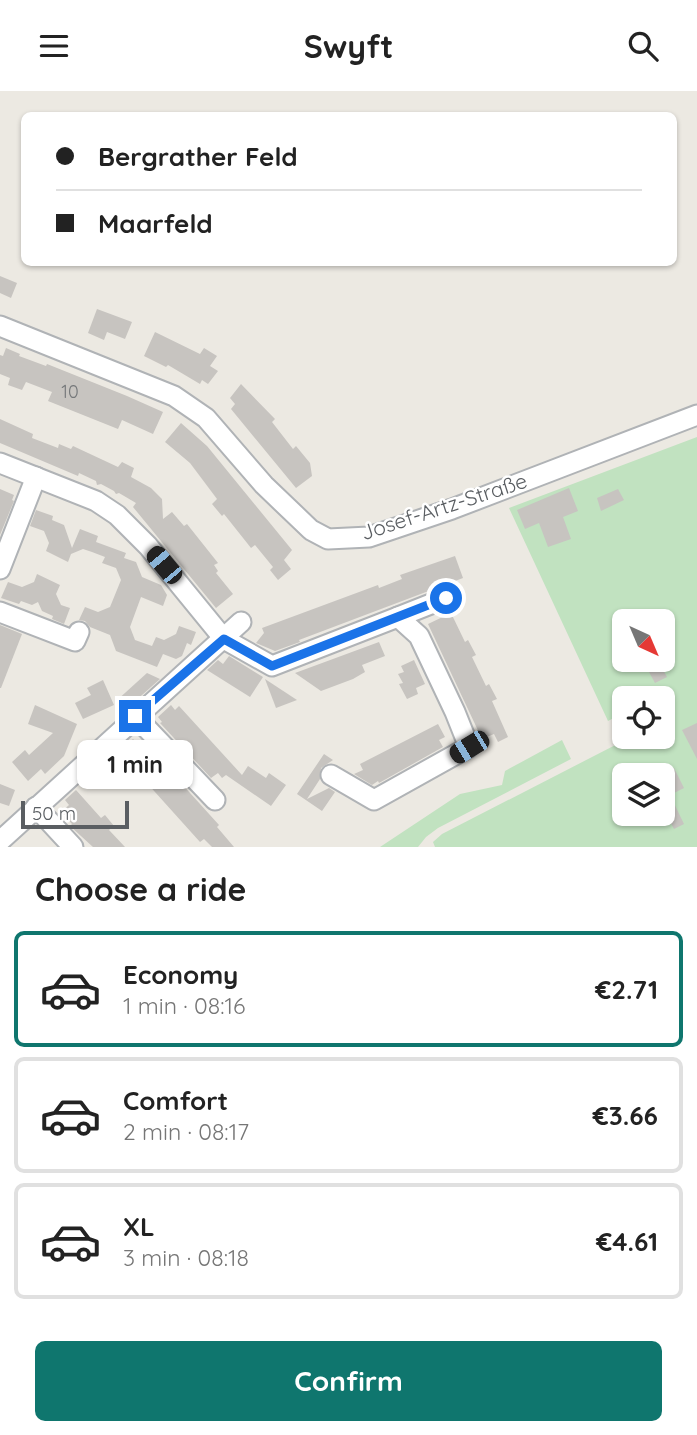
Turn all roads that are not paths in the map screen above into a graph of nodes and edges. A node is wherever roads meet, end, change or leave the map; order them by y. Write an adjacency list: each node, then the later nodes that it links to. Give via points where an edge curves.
1 (0, 326): 2 (street, Josef-Artz-Straße, via 174,395 206,418 264,485 311,530 328,539 369,537)
2 (697, 415)
3 (0, 463): 4 (street)
4 (36, 477): 5 (street); 11 (street, via 96,501 117,515)
5 (0, 569)
6 (446, 598): 8 (street)
7 (0, 612): 10 (street, via 75,641)
8 (398, 617): 11 (street, via 272,666); 13 (street, via 419,636 469,747 374,800)
9 (241, 622): 11 (street)
10 (79, 632)
11 (224, 639): 12 (street)
12 (135, 716): 14 (street); 15 (street)
13 (331, 775)
14 (215, 800)
15 (36, 807): 16 (street); 17 (street)
16 (0, 841)
17 (73, 847)

